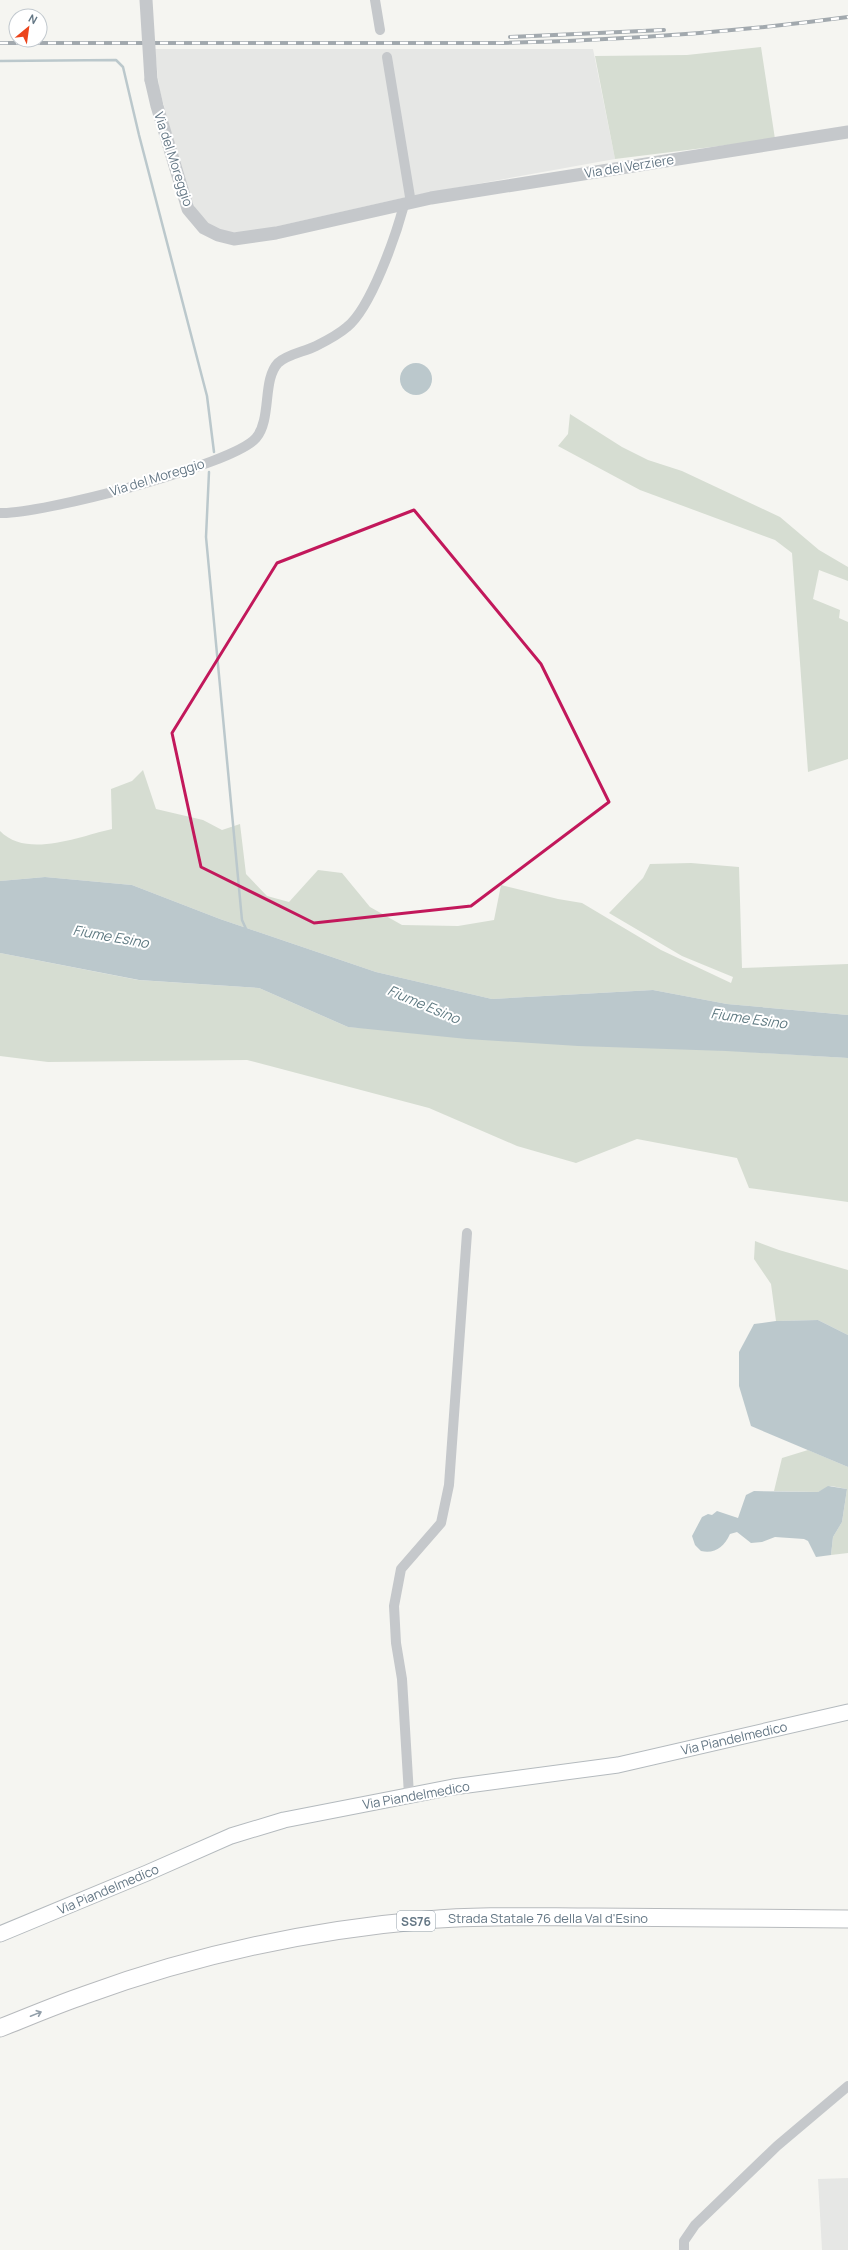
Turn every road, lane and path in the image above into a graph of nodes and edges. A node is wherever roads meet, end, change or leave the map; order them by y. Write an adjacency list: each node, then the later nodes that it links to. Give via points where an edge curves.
1 (146, 0): 6 (street, Via del Moreggio, bridge, via 151,80 157,106 188,209 204,228 234,239)
2 (374, 0): 3 (street)
3 (380, 30)
4 (387, 57): 6 (street, Via del Moreggio)
5 (848, 132): 6 (street, Via del Verziere, via 431,198)
6 (407, 204): 7 (street, Via del Moreggio, via 360,312 347,327 316,346 289,356 277,364 271,376 262,427 256,438 240,449 185,471 36,510)
7 (0, 513)
8 (467, 1233): 10 (street, via 449,1485 442,1523 401,1569 394,1606 396,1643 402,1679)
9 (848, 1712): 10 (main road, Via Piandelmedico, via 618,1765 453,1787)
10 (409, 1796): 13 (main road, Via Piandelmedico, via 284,1820 231,1836)
11 (848, 1908): 14 (highway, Strada Statale 76 della Val d'Esino / SS76, via 550,1906 429,1909 367,1915 306,1924 161,1958 82,1983)
12 (848, 1919): 15 (highway, Strada Statale 76 della Val d'Esino / SS76, one-way to 12, via 85,1994 164,1969 307,1935 368,1926 429,1919 542,1917)
13 (0, 1934)
14 (0, 2016)
15 (0, 2028)
16 (848, 2086): 17 (street, via 777,2146 695,2225 684,2241)
17 (684, 2250)

